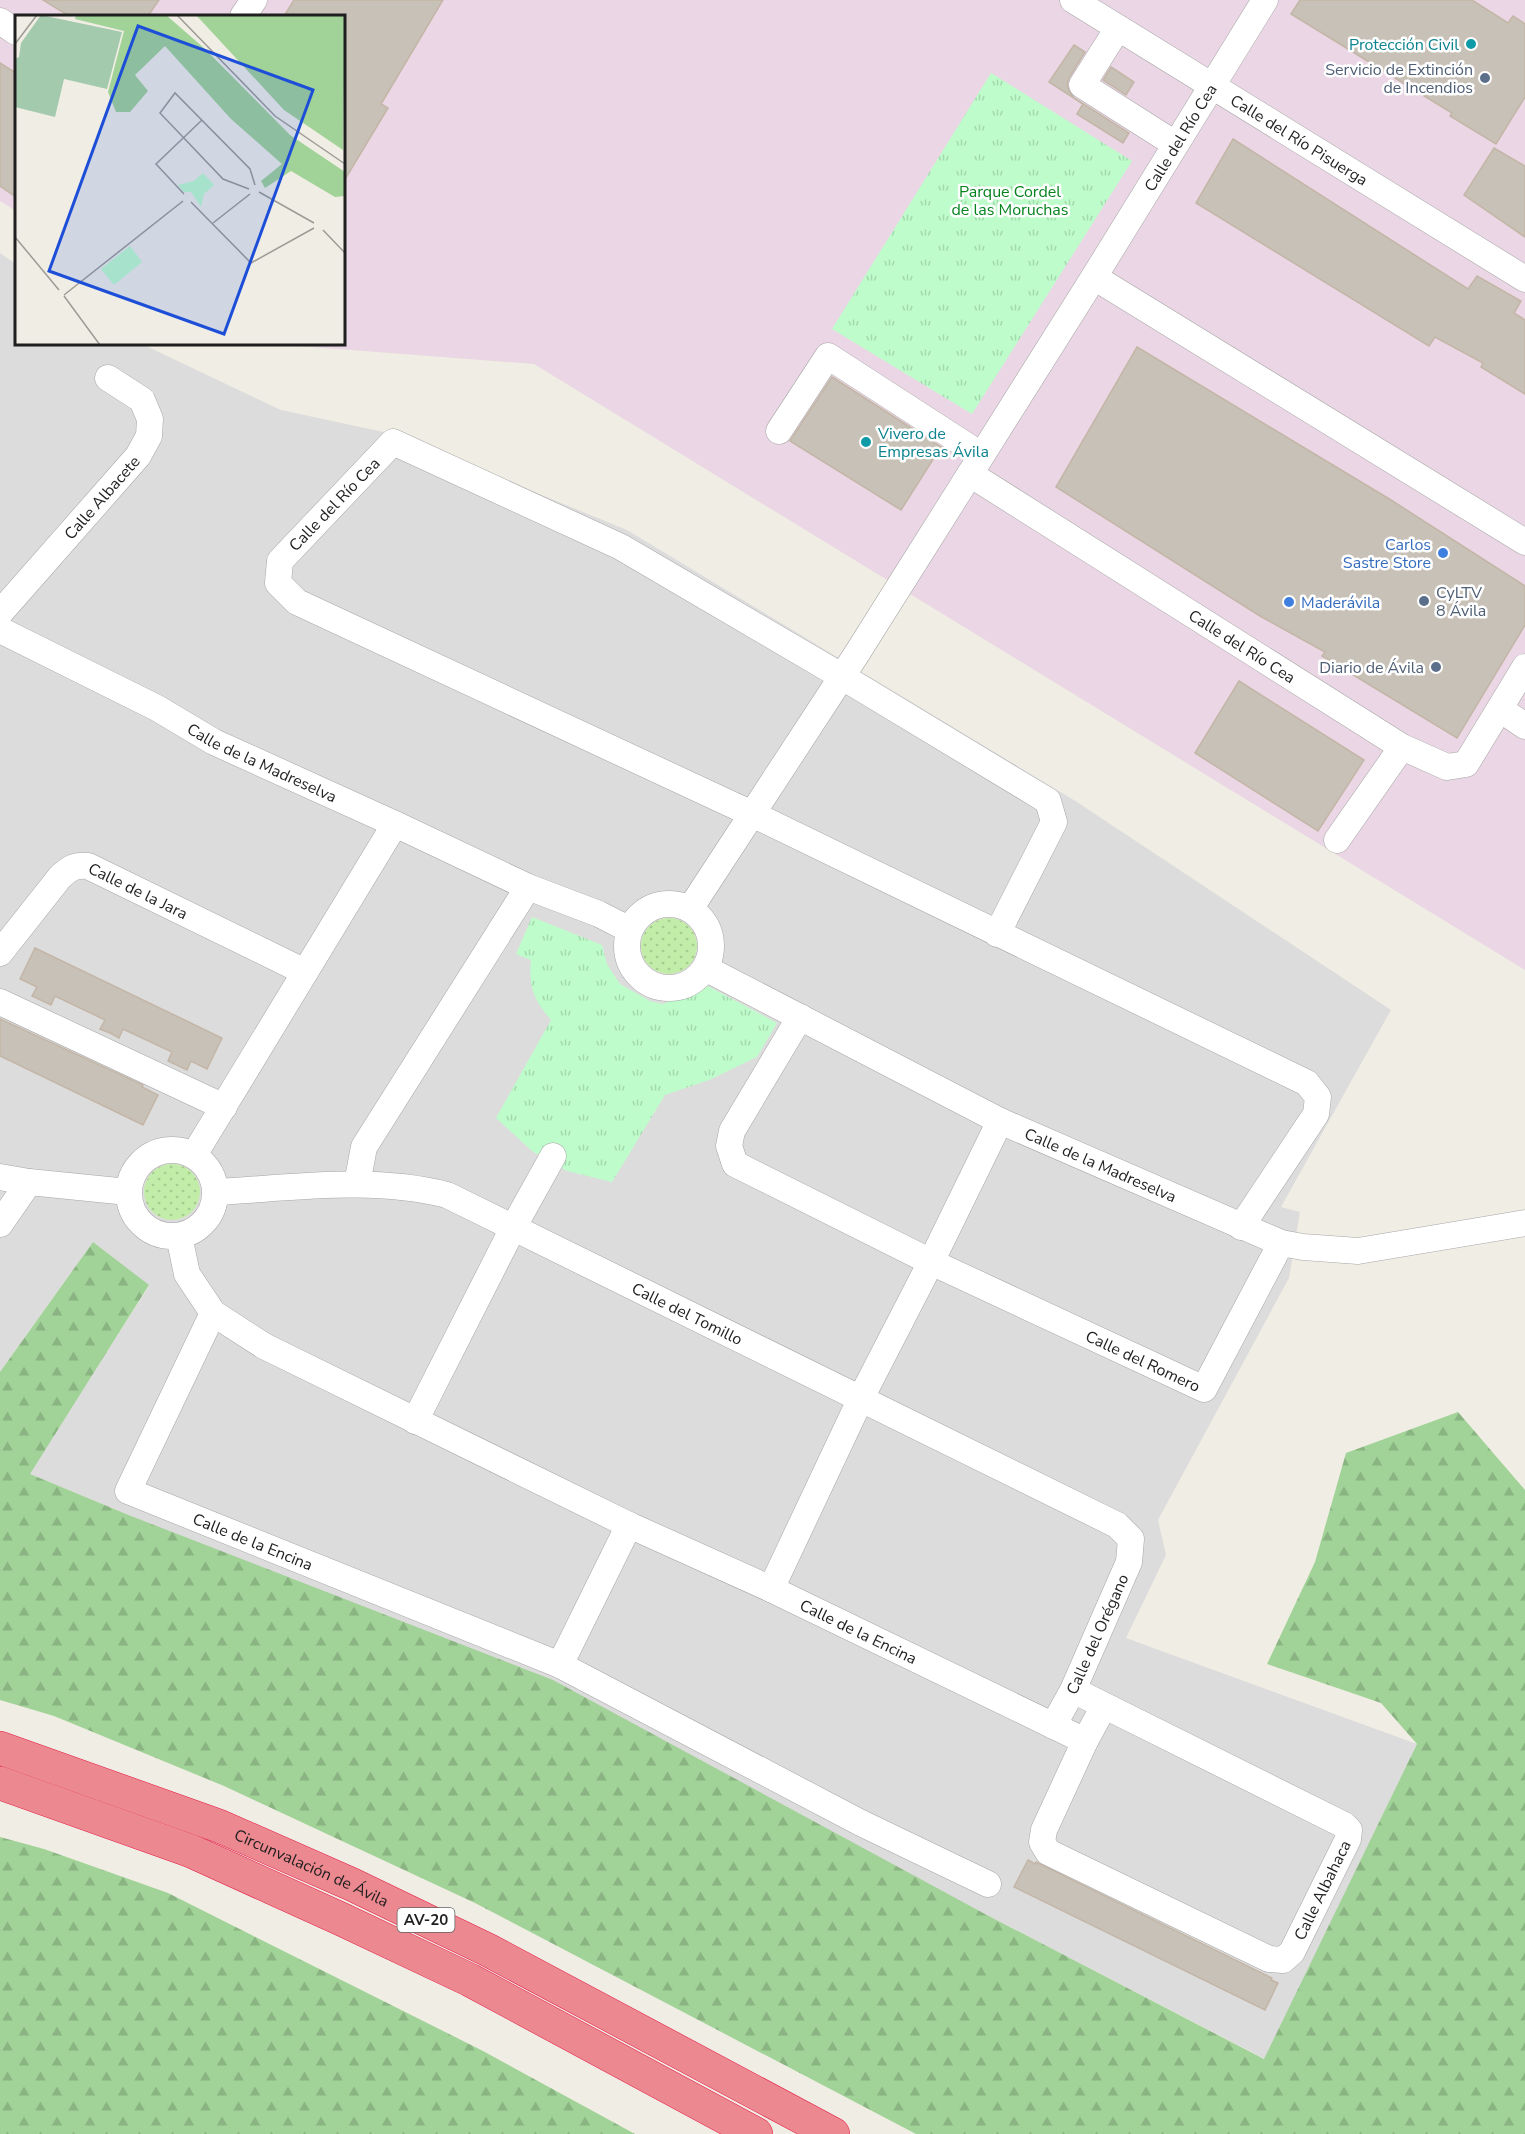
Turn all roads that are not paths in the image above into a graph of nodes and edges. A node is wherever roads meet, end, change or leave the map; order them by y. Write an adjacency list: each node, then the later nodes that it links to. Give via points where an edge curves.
1 (254, 0): 4 (street)
2 (1073, 0): 6 (street, Calle del Río Pisuerga)
3 (1265, 0): 8 (street, Calle del Río Cea)
4 (244, 15)
5 (0, 21): 7 (street)
6 (1118, 28): 8 (street, Calle del Río Pisuerga); 9 (street, via 1082,85)
7 (15, 31)
8 (1212, 85): 9 (street, Calle del Río Cea); 11 (street, Calle del Río Pisuerga)
9 (1174, 144): 10 (street, Calle del Río Cea)
10 (1094, 277): 14 (street, Calle del Río Cea); 15 (street)
11 (1525, 279)
12 (108, 378): 16 (street, Calle Albacete, via 142,400 150,419 149,436 138,456)
13 (779, 430): 14 (street, via 828,356)
14 (975, 465): 19 (street, Calle del Río Cea); 22 (street, Calle del Río Cea)
15 (1525, 542)
16 (0, 614)
17 (0, 630): 24 (street, Calle de la Madreselva, via 157,708 214,742)
18 (1525, 668): 20 (street, Calle del Río Cea)
19 (841, 676): 23 (street, Calle del Río Cea); 23 (street, Calle del Río Cea, via 621,547 393,442 280,561 278,583 297,602); 29 (street, Calle del Río Cea, via 1048,801 1054,822)
20 (1500, 709): 21 (street); 22 (street, Calle del Río Cea, via 1466,764 1447,767)
21 (1525, 726)
22 (1402, 747): 25 (street)
23 (750, 813): 27 (street, Calle del Río Cea); 29 (street, Calle del Río Cea)
24 (395, 824): 26 (street, Calle de la Madreselva); 32 (street)
25 (1337, 840)
26 (528, 887): 28 (street, Calle de la Madreselva); 41 (street, via 364,1147)
27 (690, 909): 28 (street, via 662,904 637,918); 31 (street, via 708,928 711,956)
28 (630, 930): 31 (street, via 628,958 645,981 656,986 680,987)
29 (997, 933): 46 (street, Calle del Río Cea, via 1306,1083 1318,1097 1316,1114)
30 (0, 953): 32 (street, Calle de la Jara, via 60,877 77,865 88,866)
31 (705, 968): 34 (street, Calle de la Madreselva)
32 (306, 972): 35 (street)
33 (0, 1002): 35 (street)
34 (800, 1017): 36 (street, Calle de la Madreselva); 50 (street, Calle del Romero, via 732,1131 729,1146 735,1164)
35 (224, 1107): 37 (street)
36 (1000, 1121): 46 (street, Calle de la Madreselva); 50 (street)
37 (194, 1155): 42 (street, via 169,1149 145,1158 130,1179); 43 (street, via 206,1165)
38 (553, 1156): 47 (street)
39 (0, 1177): 40 (street)
40 (28, 1182): 42 (street); 45 (street)
41 (357, 1184): 43 (street, Calle del Tomillo); 47 (street, Calle del Tomillo, via 420,1188 447,1195)
42 (128, 1192): 48 (street, via 133,1211 144,1226 167,1236)
43 (216, 1192): 48 (street, via 209,1215 201,1225)
44 (1525, 1223): 49 (street, Calle de la Madreselva, via 1358,1251)
45 (0, 1224)
46 (1241, 1227): 49 (street, Calle de la Madreselva)
47 (513, 1228): 52 (street, Calle del Tomillo); 53 (street)
48 (179, 1236): 51 (street, Calle de la Encina, via 187,1274)
49 (1281, 1243): 50 (street, Calle del Romero, via 1204,1389)
50 (931, 1262): 52 (street)
51 (213, 1313): 53 (street, Calle de la Encina, via 264,1346); 57 (street, Calle de la Encina, via 128,1491)
52 (861, 1398): 55 (street, Calle del Tomillo, via 1117,1525); 56 (street)
53 (415, 1421): 54 (street, Calle de la Encina)
54 (629, 1526): 56 (street, Calle de la Encina); 57 (street)
55 (1131, 1539): 58 (street, Calle del Orégano, via 1130,1562)
56 (771, 1589): 60 (street, Calle de la Encina)
57 (560, 1665): 64 (street, Calle de la Encina, via 861,1823)
58 (1073, 1690): 59 (street, Calle Albahaca); 60 (street, Calle del Orégano)
59 (1104, 1706): 61 (street); 61 (street, Calle Albahaca, via 1349,1830 1292,1952 1283,1960 1269,1959 1048,1852 1042,1842 1044,1830)
60 (1053, 1725): 61 (street, Calle de la Encina)
61 (1085, 1741)
62 (0, 1748): 66 (highway, Circunvalación de Ávila / AV-20, via 219,1826 351,1884 488,1950)
63 (0, 1783): 65 (highway, AV-20, via 191,1851 341,1919 470,1980)
64 (988, 1884)
65 (756, 2134)
66 (833, 2134)

